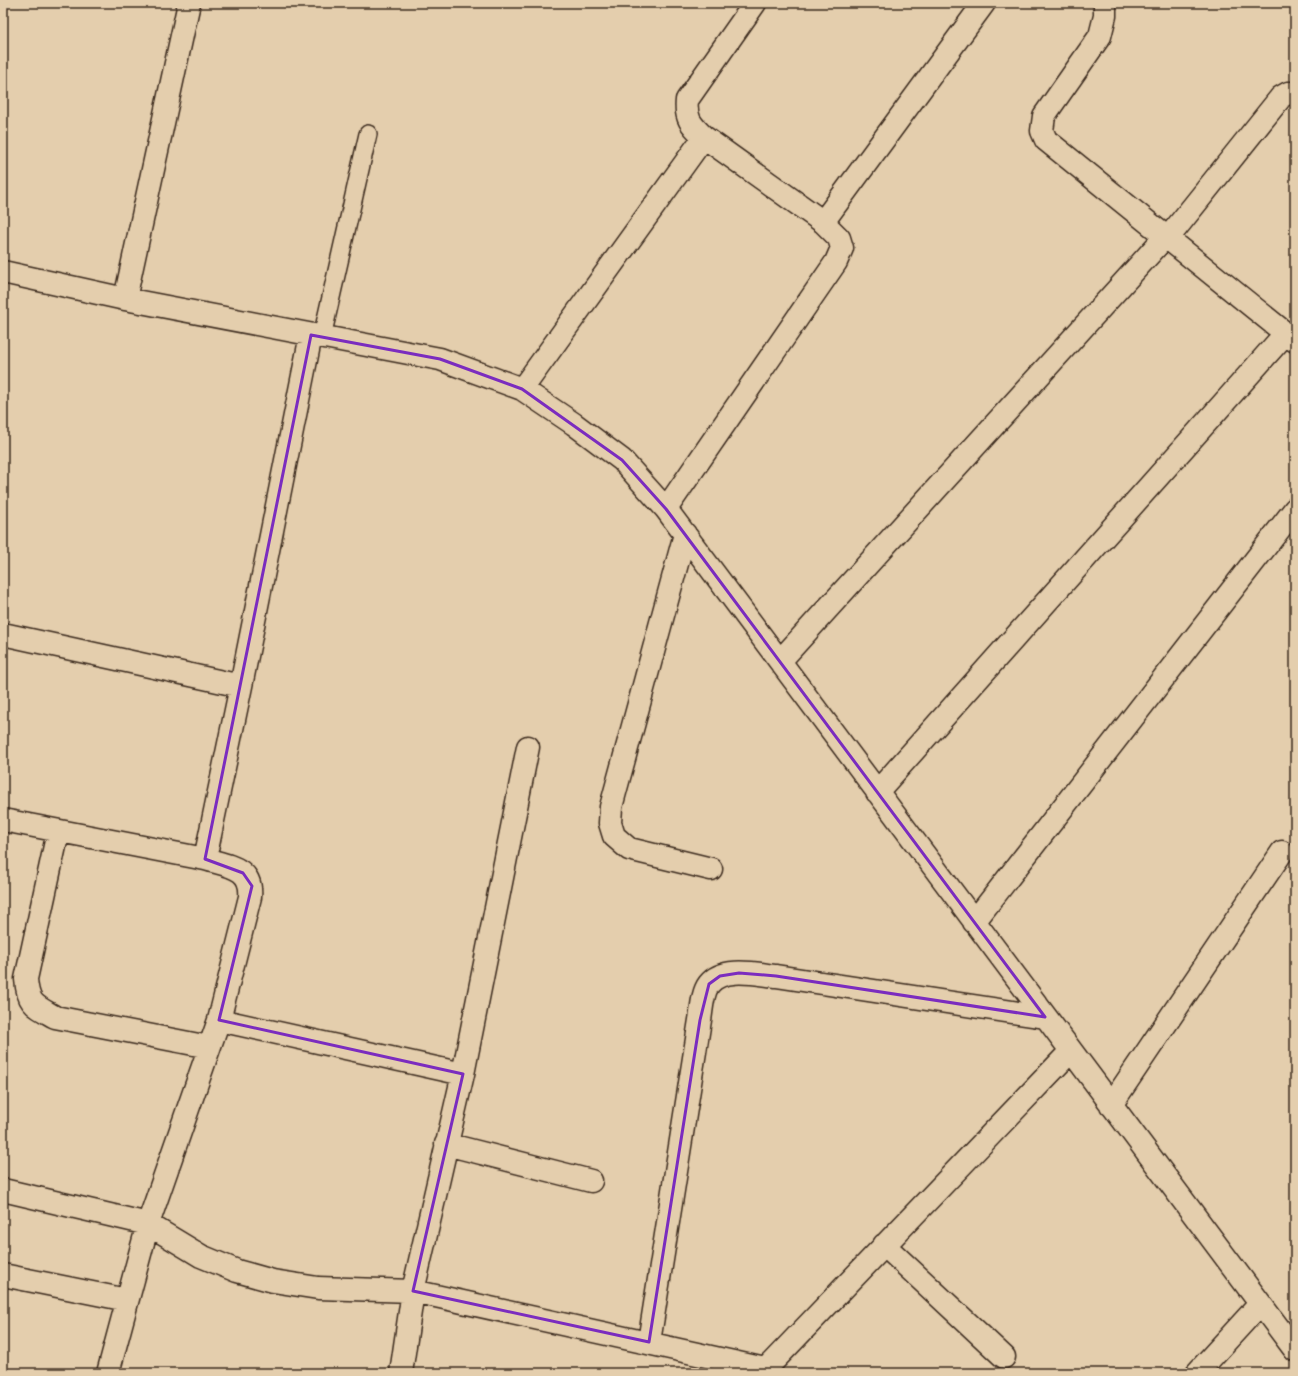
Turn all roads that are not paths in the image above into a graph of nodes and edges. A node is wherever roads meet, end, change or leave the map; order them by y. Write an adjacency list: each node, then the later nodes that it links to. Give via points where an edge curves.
1 (189, 3): 11 (street)
2 (756, 3): 7 (street, via 687,100 687,119)
3 (984, 3): 8 (street)
4 (1104, 3): 9 (street, via 1105,16 1100,36 1044,116 1042,131 1046,140 1055,148)
5 (1295, 93): 9 (street, via 1281,97 1168,238)
6 (368, 134): 12 (lane)
7 (704, 137): 8 (street); 14 (street)
8 (823, 222): 15 (street, via 842,243 836,262)
9 (1165, 237): 13 (street); 19 (street)
10 (3, 272): 11 (street)
11 (125, 299): 12 (street)
12 (317, 336): 14 (street, via 440,359); 20 (street)
13 (1290, 337): 22 (street)
14 (522, 389): 15 (street, via 622,460)
15 (666, 509): 17 (street)
16 (1295, 509): 28 (street)
17 (685, 534): 19 (street); 27 (street, via 611,807 610,823 614,836 629,849)
18 (3, 634): 20 (street)
19 (780, 661): 22 (street)
20 (241, 686): 26 (street)
21 (528, 747): 33 (street)
22 (877, 792): 28 (street)
23 (3, 820): 24 (street)
24 (58, 832): 26 (street); 31 (street, via 26,979 27,995 36,1006 55,1017)
25 (1282, 852): 34 (street)
26 (205, 859): 30 (street, via 243,874 252,886)
27 (712, 869)
28 (974, 922): 29 (street)
29 (1045, 1017): 32 (street); 44 (street, via 776,976 739,973 720,976 709,984 700,1020)
30 (219, 1020): 31 (street); 33 (street)
31 (209, 1047): 38 (street)
32 (1071, 1051): 34 (street); 39 (street)
33 (463, 1074): 35 (street)
34 (1111, 1105): 43 (street)
35 (446, 1144): 36 (street); 41 (street)
36 (591, 1181)
37 (3, 1190): 38 (street)
38 (148, 1224): 41 (street, via 201,1256 237,1271 273,1281 318,1288); 42 (street)
39 (884, 1245): 46 (street); 47 (street)
40 (3, 1275): 42 (street)
41 (412, 1291): 44 (street); 49 (street)
42 (127, 1300): 48 (street)
43 (1260, 1304): 45 (street); 50 (street)
44 (649, 1342): 47 (street)
45 (1295, 1350)
46 (1004, 1357)
47 (764, 1371)
48 (108, 1373)
49 (401, 1373)
50 (1197, 1373)

